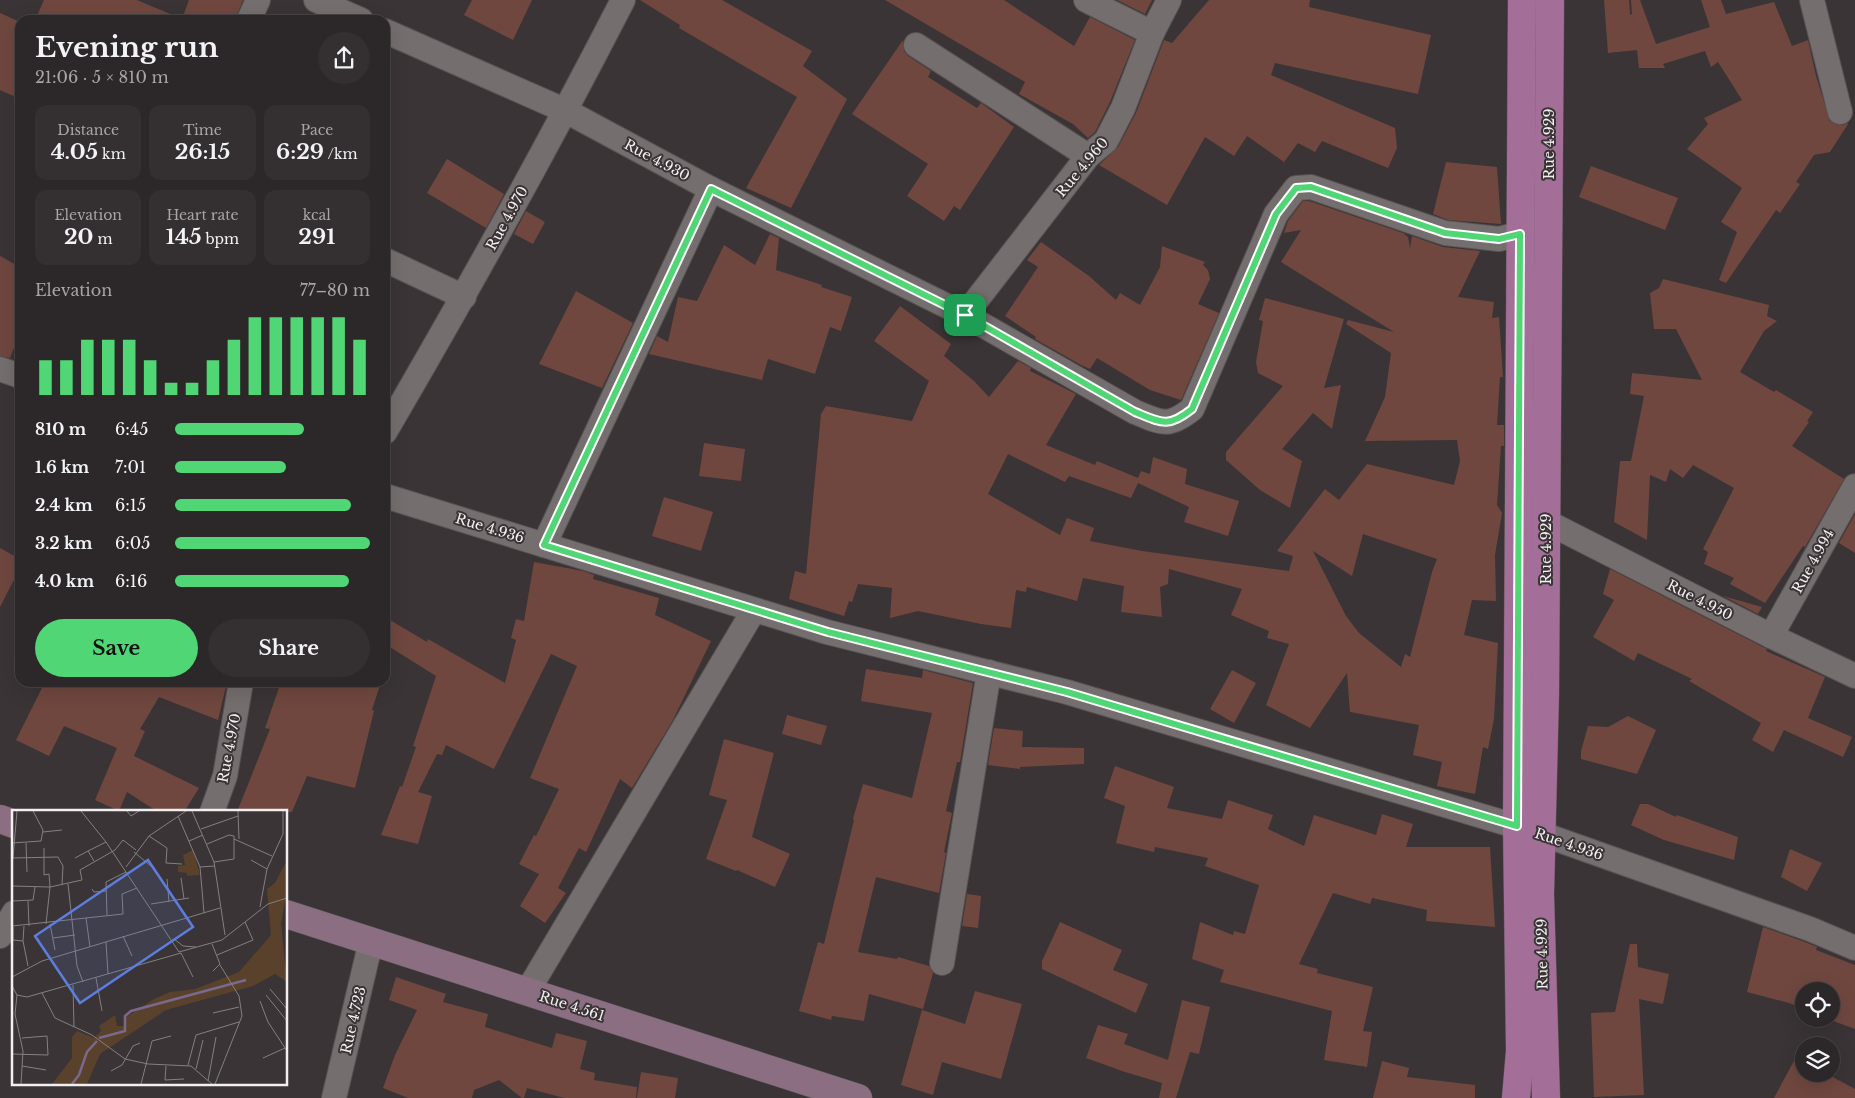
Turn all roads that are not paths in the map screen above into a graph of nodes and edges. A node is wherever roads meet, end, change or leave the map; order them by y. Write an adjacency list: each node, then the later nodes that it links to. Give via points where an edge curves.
1 (258, 0): 9 (street)
2 (316, 0): 10 (street)
3 (623, 0): 14 (street, Rue 4.970)
4 (1086, 0): 12 (street)
5 (1169, 0): 12 (street, Rue 4.960)
6 (1522, 0): 18 (main road, Rue 4.929)
7 (1550, 0): 27 (main road, Rue 4.929)
8 (1812, 0): 15 (street)
9 (251, 15)
10 (350, 15)
11 (390, 32): 14 (street, Rue 4.930)
12 (1152, 33): 16 (street, Rue 4.960, via 1123,108 1106,141)
13 (916, 45): 16 (street)
14 (566, 110): 17 (street, Rue 4.930); 20 (street, Rue 4.970)
15 (1840, 112)
16 (1088, 156): 21 (street, Rue 4.960)
17 (711, 189): 21 (street, Rue 4.930); 28 (street)
18 (1520, 234): 21 (street, Rue 4.930, via 1499,239 1445,233 1311,187 1296,188 1276,214 1192,409 1180,419 1163,423 1135,412); 37 (main road, Rue 4.929)
19 (390, 262): 20 (street)
20 (464, 297): 24 (street, Rue 4.970)
21 (965, 315)
22 (0, 370): 23 (street)
23 (15, 374)
24 (390, 423)
25 (1855, 486): 30 (street, Rue 4.994)
26 (390, 498): 28 (street, Rue 4.936)
27 (1546, 522): 30 (street, Rue 4.950); 37 (main road, Rue 4.929, via 1545,694)
28 (544, 545): 29 (street, Rue 4.936)
29 (754, 610): 31 (street, Rue 4.936); 44 (street)
30 (1771, 636): 32 (street, Rue 4.950)
31 (989, 672): 37 (street, Rue 4.936, via 1067,692); 43 (street)
32 (1855, 676)
33 (240, 687): 34 (street, Rue 4.970, via 225,776)
34 (213, 810)
35 (0, 819): 36 (main road)
36 (12, 823)
37 (1529, 830): 42 (street, Rue 4.936, via 1810,929); 47 (main road, Rue 4.929); 48 (main road, Rue 4.929, via 1540,895)
38 (288, 915): 41 (main road, Rue 4.561)
39 (12, 916): 40 (street)
40 (0, 936)
41 (371, 941): 44 (main road, Rue 4.561); 45 (street, Rue 4.723)
42 (1855, 948)
43 (942, 963)
44 (527, 992): 46 (main road, Rue 4.561)
45 (334, 1098)
46 (858, 1098)
47 (1516, 1098)
48 (1546, 1098)

